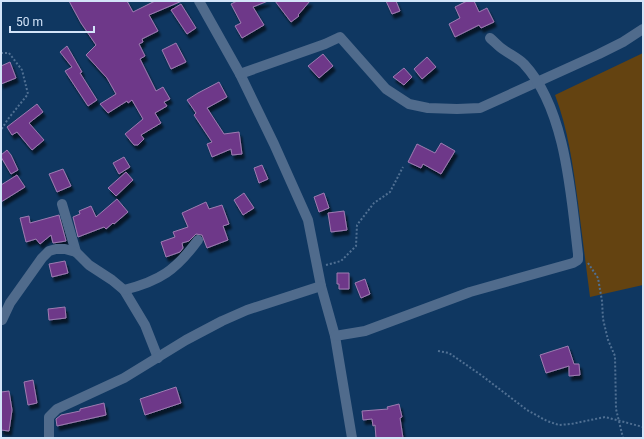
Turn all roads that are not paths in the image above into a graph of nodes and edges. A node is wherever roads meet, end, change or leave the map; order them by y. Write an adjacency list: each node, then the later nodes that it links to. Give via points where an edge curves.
1 (199, 1): 4 (street)
2 (643, 29): 5 (street, via 623,42)
3 (490, 38): 5 (street, via 515,56)
4 (240, 74): 5 (street, via 340,37 386,89 410,104 428,108 480,108); 9 (street, via 308,220)
5 (537, 82): 12 (street, via 553,115 566,166 578,260 470,292 365,330)
6 (62, 204): 8 (street)
7 (198, 240): 10 (street, via 186,257 170,271)
8 (76, 252): 10 (street, via 89,265); 11 (street, via 61,249 49,251 10,303)
9 (322, 286): 12 (street); 13 (street, via 247,310 205,329)
10 (124, 290): 13 (street, via 145,325)
11 (2, 320)
12 (335, 336): 15 (street)
13 (158, 358): 14 (street, via 124,378 57,409 49,417)
14 (49, 438)
15 (352, 438)

